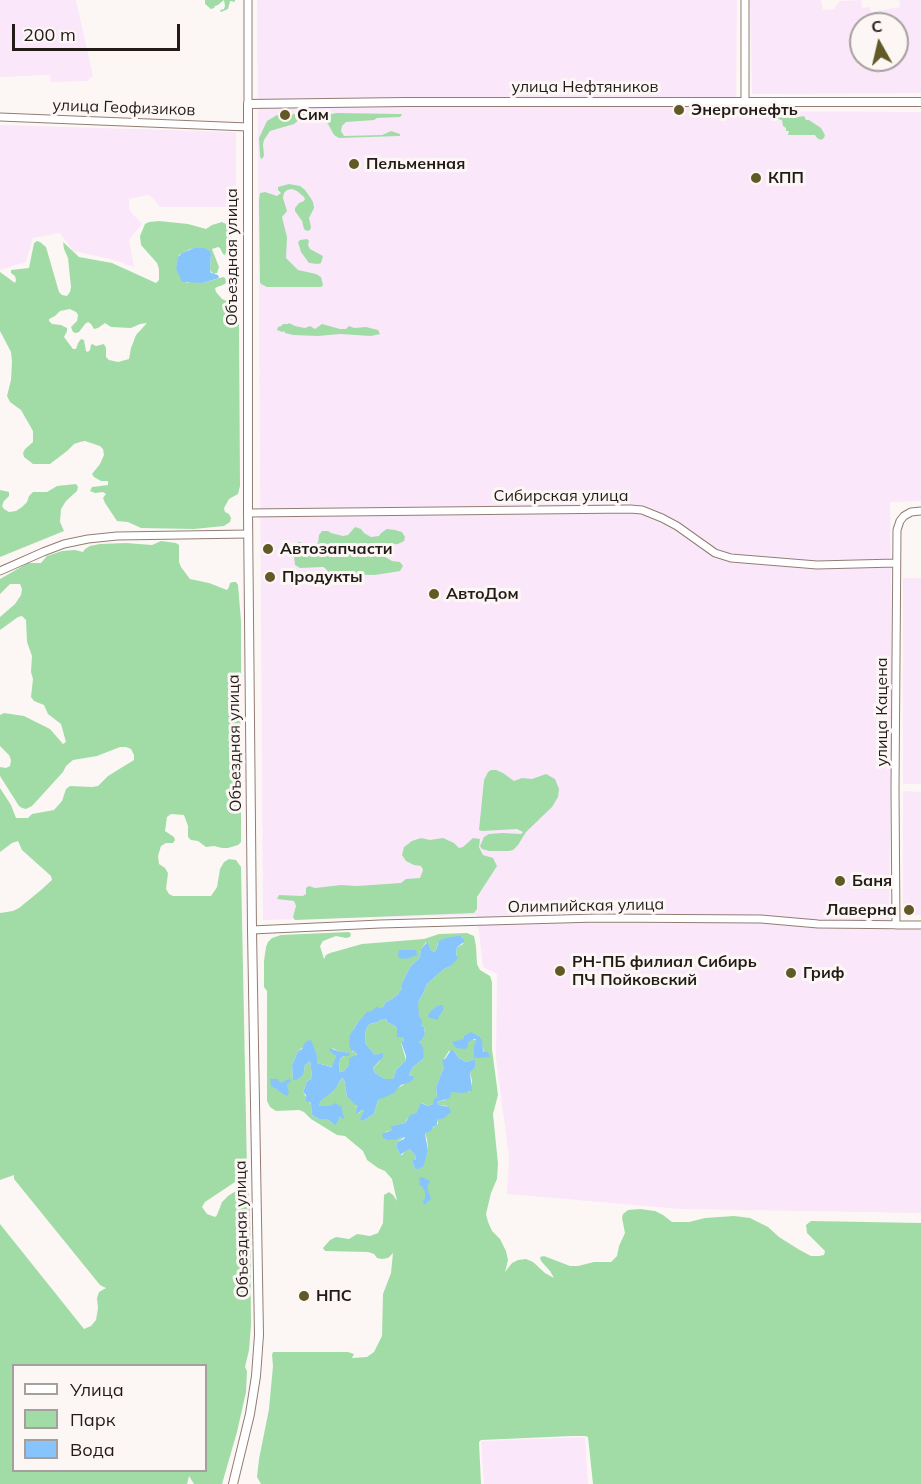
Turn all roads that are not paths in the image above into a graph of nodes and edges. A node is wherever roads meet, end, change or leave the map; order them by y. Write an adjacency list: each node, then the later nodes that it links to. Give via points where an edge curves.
1 (248, 0): 5 (street, Объездная улица)
2 (745, 0): 3 (street)
3 (745, 101): 4 (street, улица Нефтяников); 5 (street, улица Нефтяников)
4 (921, 102)
5 (248, 104): 7 (street, Объездная улица)
6 (0, 117): 7 (street, улица Геофизиков)
7 (248, 127): 9 (street, Объездная улица)
8 (920, 512): 11 (street, улица Кацена, via 911,512 898,524)
9 (248, 513): 10 (street, Объездная улица); 11 (street, Сибирская улица, via 630,509 662,518 715,553 731,558 817,565)
10 (248, 534): 12 (street, via 88,539 64,544); 15 (street, Объездная улица)
11 (896, 563): 13 (street, улица Кацена)
12 (0, 571)
13 (896, 925): 14 (street, Олимпийская улица); 15 (street, Олимпийская улица, via 597,918)
14 (921, 925)
15 (252, 930): 16 (street, Объездная улица, via 259,1335 250,1414)
16 (233, 1484)

